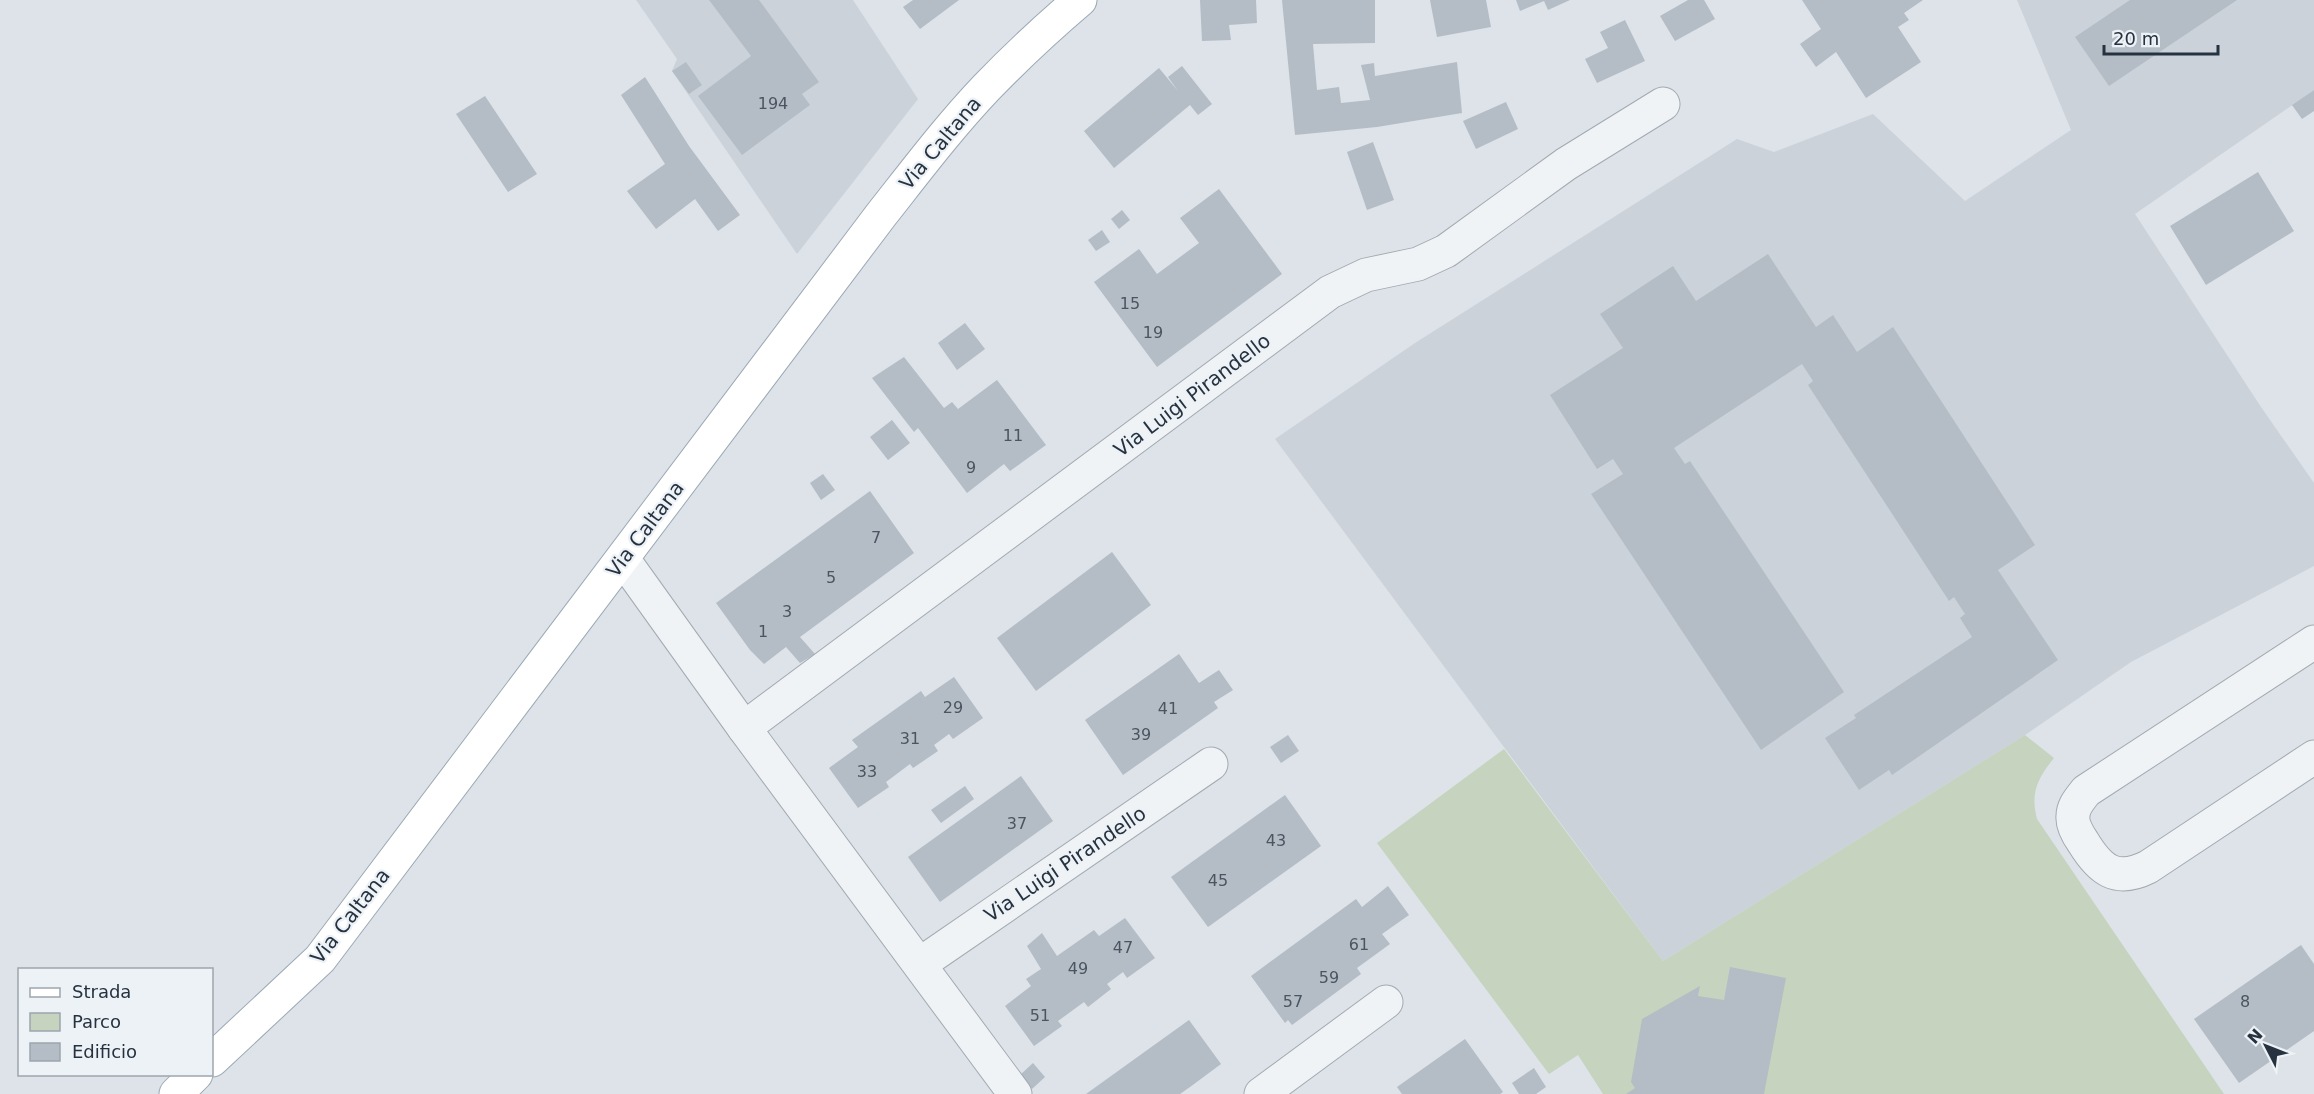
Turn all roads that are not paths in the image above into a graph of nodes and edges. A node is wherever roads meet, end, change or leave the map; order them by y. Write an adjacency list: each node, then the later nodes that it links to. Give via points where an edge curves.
1 (1080, 0): 3 (main road, Via Caltana, via 1034,39 949,130)
2 (1663, 104): 5 (street, Via Luigi Pirandello, via 1566,164 1446,251 1418,264 1366,274 1330,292)
3 (622, 559): 5 (street); 10 (main road, Via Caltana, via 320,958)
4 (2309, 657): 6 (street, via 2086,791 2076,803 2072,817 2098,864 2114,873 2132,875)
5 (744, 728): 8 (street)
6 (2314, 758)
7 (1211, 764): 8 (street, Via Luigi Pirandello)
8 (920, 964): 13 (street)
9 (1386, 1002): 14 (street)
10 (213, 1059)
11 (194, 1076): 12 (main road)
12 (176, 1094)
13 (1015, 1094)
14 (1261, 1094)

